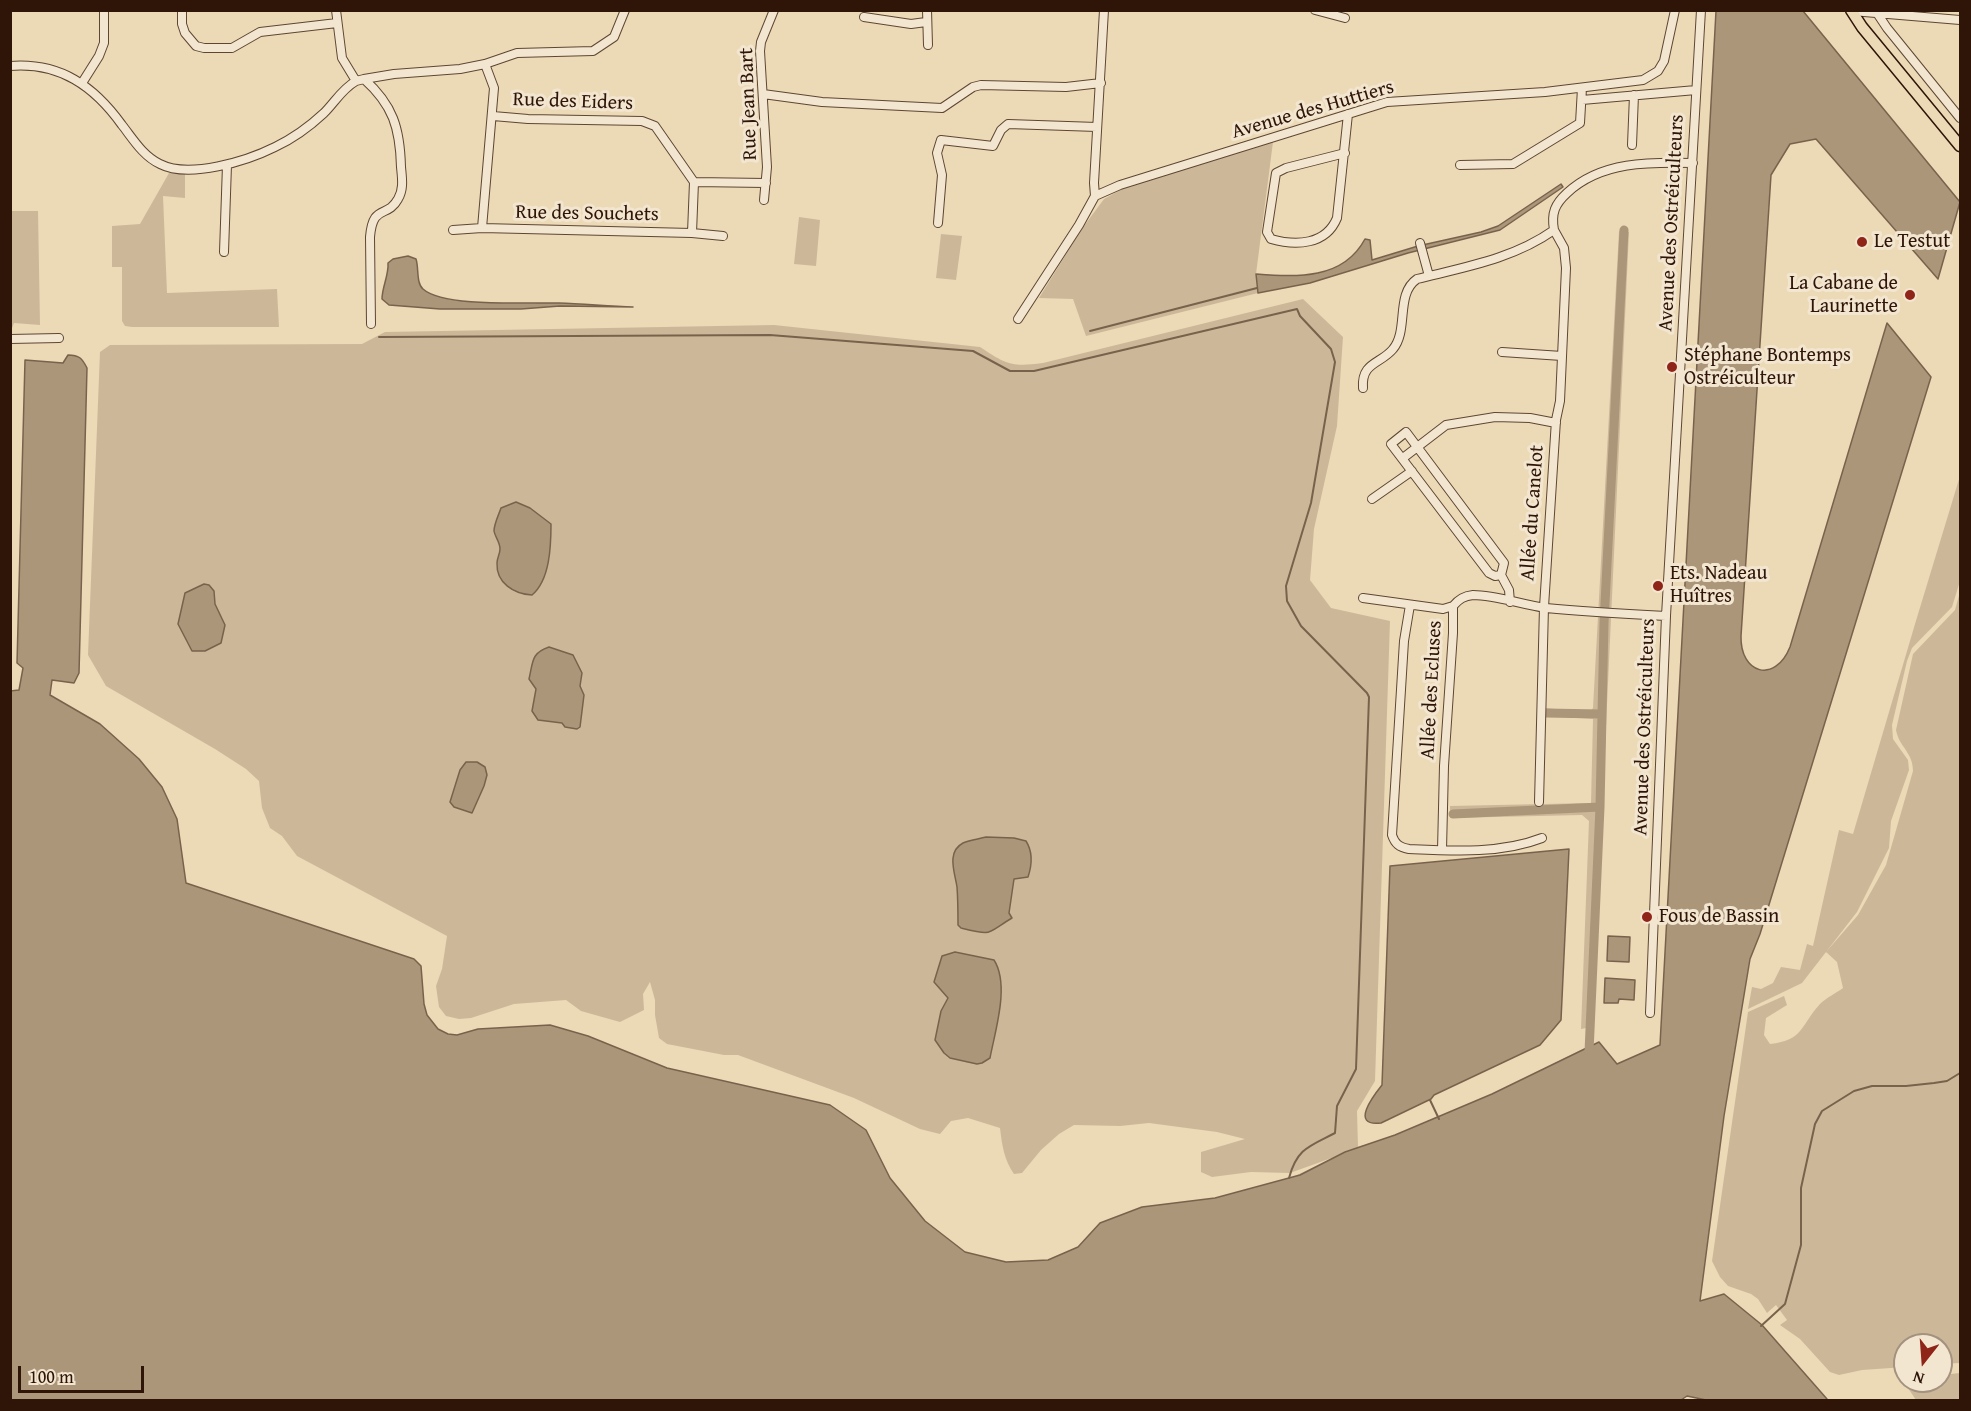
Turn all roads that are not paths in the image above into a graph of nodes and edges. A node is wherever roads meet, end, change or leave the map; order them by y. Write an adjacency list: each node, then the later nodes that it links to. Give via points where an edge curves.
1 (104, 10): 22 (street, via 104,43)
2 (182, 10): 17 (street, via 184,33 196,46 204,48 232,48 260,32)
3 (336, 10): 17 (street)
4 (625, 10): 19 (street, via 614,37 593,51 517,53)
5 (774, 10): 26 (street, Rue Jean Bart, via 761,42)
6 (927, 10): 16 (street)
7 (1104, 10): 23 (street)
8 (1315, 10): 14 (street)
9 (1675, 10): 24 (street, Avenue des Huttiers, via 1664,61 1658,71 1643,80)
10 (1701, 10): 25 (street, Avenue des Ostréiculteurs)
11 (1851, 11): 12 (street); 34 (main road)
12 (1877, 13): 15 (street); 31 (street)
13 (864, 17): 16 (street, via 910,24)
14 (1345, 18)
15 (1960, 20)
16 (926, 22): 18 (street)
17 (337, 23): 21 (street, via 342,57)
18 (928, 45)
19 (485, 64): 21 (street); 30 (street, via 494,88)
20 (10, 66): 22 (street, via 49,69)
21 (360, 80): 37 (street, via 346,86 324,113 291,138); 53 (street, via 384,100 401,149 402,187 398,200 377,213 371,223)
22 (82, 83): 37 (street, via 108,105 142,150 159,164 184,169)
23 (1101, 83): 26 (street, via 1066,87 981,85 942,108 822,102); 32 (street)
24 (1582, 87): 28 (street); 29 (street, Avenue des Huttiers, via 1387,102)
25 (1696, 90): 27 (street); 36 (street, Avenue des Ostréiculteurs)
26 (763, 94): 40 (street, Rue Jean Bart)
27 (1634, 95): 28 (street); 33 (street)
28 (1582, 100): 38 (street, via 1580,123 1513,164)
29 (1348, 114): 35 (street); 41 (street, Avenue des Huttiers)
30 (493, 116): 39 (street, Rue des Eiders, via 642,121 655,126); 44 (street)
31 (1960, 118)
32 (1097, 127): 41 (street); 43 (street, via 1008,124 993,146 941,140 937,153 942,175)
33 (1632, 145)
34 (1960, 146)
35 (1345, 153): 35 (street, via 1334,226 1313,241 1289,244 1271,239 1267,232 1276,173)
36 (1693, 163): 46 (street, via 1635,164 1594,174 1557,202 1552,216); 70 (street, Avenue des Ostréiculteurs)
37 (227, 165): 50 (street)
38 (1460, 165)
39 (694, 182): 40 (street); 47 (street)
40 (766, 183): 42 (street, Rue Jean Bart)
41 (1095, 196): 52 (street)
42 (764, 200)
43 (938, 223)
44 (482, 228): 45 (street, Rue des Souchets); 47 (street, Rue des Souchets)
45 (453, 230)
46 (1554, 230): 51 (street, via 1499,259); 57 (street, Allée du Canelot, via 1564,248 1566,268)
47 (692, 233): 48 (street, Rue des Souchets)
48 (723, 236)
49 (1420, 243): 51 (street)
50 (224, 252)
51 (1429, 276): 58 (street, via 1410,284 1394,349 1367,369)
52 (1018, 319)
53 (371, 324)
54 (59, 338): 55 (street)
55 (10, 339)
56 (1502, 352): 57 (street)
57 (1562, 356): 59 (street, Allée du Canelot)
58 (1363, 388)
59 (1556, 423): 60 (street, via 1495,417 1446,425); 69 (street, Allée du Canelot)
60 (1417, 447): 61 (street); 61 (street, via 1406,432 1391,444); 64 (street, via 1504,563)
61 (1403, 459): 62 (street)
62 (1412, 471): 63 (street); 64 (street, via 1489,573)
63 (1372, 499)
64 (1501, 574): 66 (street)
65 (1364, 598): 67 (street)
66 (1510, 602): 68 (street, Allée des Ecluses, via 1471,595); 69 (street, Allée des Ecluses)
67 (1410, 605): 68 (street, via 1443,609); 73 (street, via 1404,641 1392,835 1401,848)
68 (1453, 606): 73 (street, Allée des Ecluses)
69 (1544, 607): 70 (street, Allée des Ecluses); 71 (street, Allée du Canelot)
70 (1665, 616): 74 (street, Avenue des Ostréiculteurs)
71 (1539, 802)
72 (1542, 838): 73 (street, via 1489,850)
73 (1442, 850)
74 (1650, 1013)

